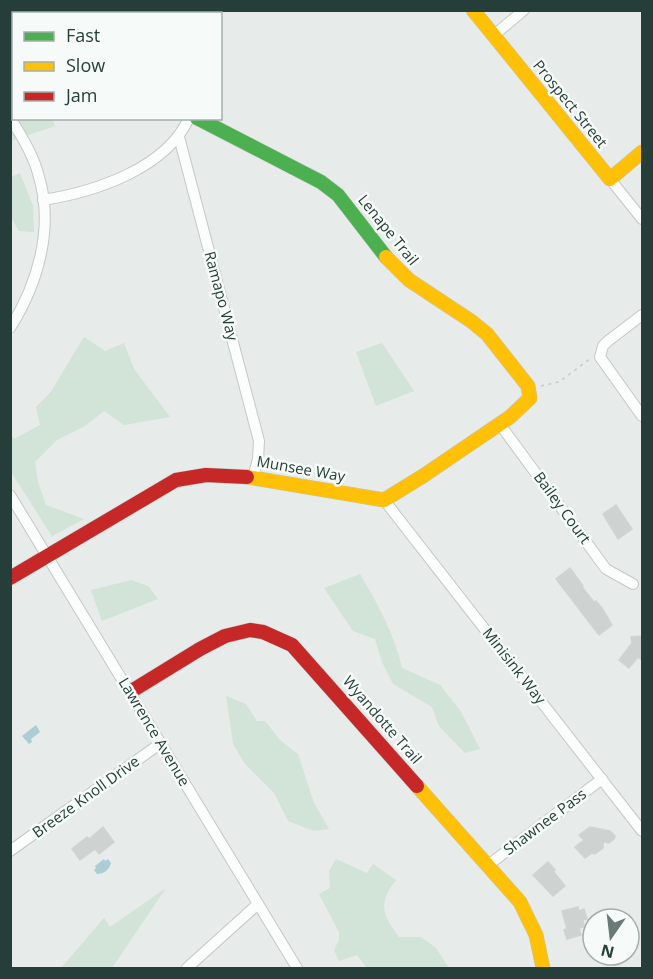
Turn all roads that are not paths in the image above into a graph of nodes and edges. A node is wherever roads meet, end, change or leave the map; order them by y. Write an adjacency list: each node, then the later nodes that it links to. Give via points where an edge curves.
1 (473, 10): 3 (street, Prospect Street)
2 (524, 10): 3 (street)
3 (493, 36): 9 (street, Prospect Street)
4 (10, 118): 10 (street, via 39,176)
5 (188, 120): 7 (street)
6 (201, 120): 15 (street, Lenape Trail, via 302,171 338,195 393,266 487,334 530,390 527,403)
7 (179, 136): 10 (street, via 153,159 112,182); 16 (street, Ramapo Way, via 259,441)
8 (642, 152): 9 (street)
9 (610, 179): 11 (street, Prospect Street)
10 (43, 200): 13 (street, via 40,258 28,297)
11 (642, 219)
12 (642, 315): 14 (street, via 608,341 600,357)
13 (10, 328)
14 (642, 416)
15 (500, 423): 18 (street); 21 (street, Bailey Court, via 606,569)
16 (253, 477): 18 (street, Munsee Way); 19 (street, Munsee Way, via 216,473 176,480)
17 (10, 495): 19 (street, Lawrence Avenue)
18 (384, 500): 24 (street, Minisink Way)
19 (47, 556): 20 (street, Munsee Way); 22 (street, Lawrence Avenue)
20 (10, 578)
21 (633, 584)
22 (130, 692): 23 (street, Lawrence Avenue); 27 (street, Wyandotte Trail, via 226,634 261,630 281,637 298,650)
23 (161, 743): 26 (street, Breeze Knoll Drive); 28 (street, Lawrence Avenue)
24 (602, 778): 25 (street, Minisink Way); 27 (street, Shawnee Pass)
25 (642, 831)
26 (10, 851)
27 (487, 866): 31 (street, Wyandotte Trail, via 520,902 536,935)
28 (258, 904): 29 (street); 30 (street, Lawrence Avenue)
29 (187, 969)
30 (297, 969)
31 (543, 969)

